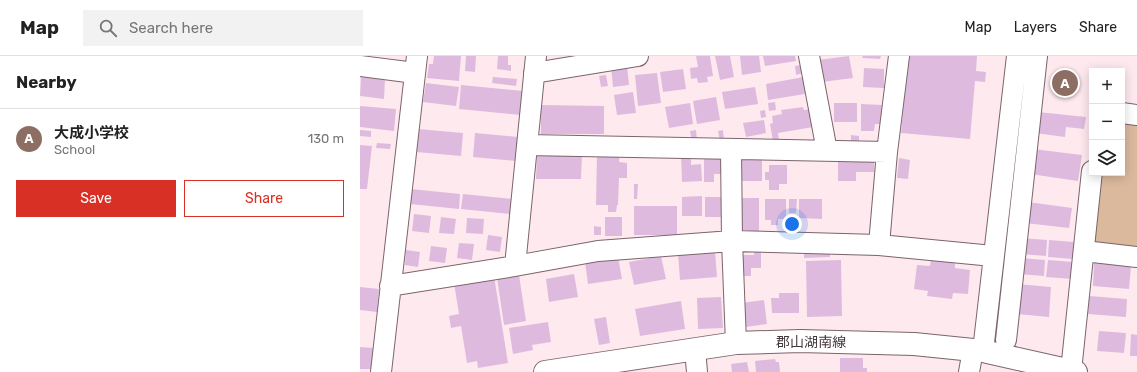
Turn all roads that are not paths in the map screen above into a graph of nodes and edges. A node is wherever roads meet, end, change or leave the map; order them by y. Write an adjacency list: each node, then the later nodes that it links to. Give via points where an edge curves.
1 (638, 56): 8 (street)
2 (809, 56): 14 (street)
3 (899, 56): 15 (street)
4 (1017, 56): 20 (street)
5 (1028, 56): 6 (street, via 1002,337)
6 (1037, 56)
7 (416, 64): 9 (street); 23 (street)
8 (535, 64): 12 (street)
9 (360, 66)
10 (1125, 113): 11 (street)
11 (1137, 115)
12 (527, 145): 13 (street); 22 (street)
13 (731, 149): 14 (street); 17 (street)
14 (827, 151): 15 (street)
15 (887, 152): 18 (street)
16 (1092, 176): 19 (street)
17 (732, 241): 18 (street); 22 (street, via 598,251); 24 (street)
18 (879, 245): 20 (street)
19 (1084, 252): 21 (street); 27 (street)
20 (993, 256): 26 (street)
21 (1137, 257)
22 (515, 266): 23 (street)
23 (390, 286): 28 (street)
24 (736, 343): 25 (main road, 郡山湖南線); 26 (main road, 郡山湖南線, via 800,341 914,344)
25 (695, 349): 29 (main road, 郡山湖南線); 30 (street)
26 (978, 350): 27 (main road, 郡山湖南線); 31 (street)
27 (1073, 371)
28 (381, 372)
29 (545, 372)
30 (698, 372)
31 (969, 372)

